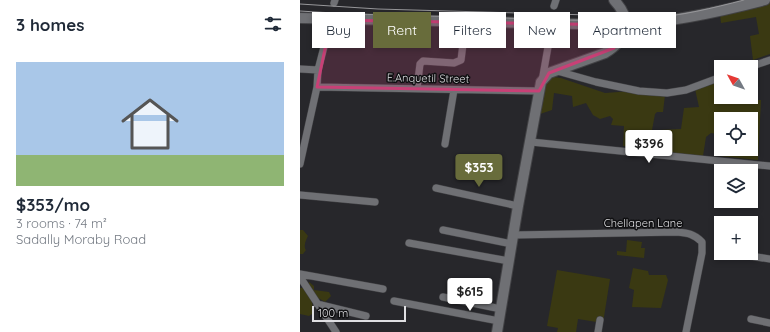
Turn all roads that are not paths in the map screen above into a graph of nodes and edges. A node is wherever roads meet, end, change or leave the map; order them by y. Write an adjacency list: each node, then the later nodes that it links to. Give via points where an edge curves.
1 (614, 0): 3 (street)
2 (764, 0): 6 (street)
3 (622, 12)
4 (300, 18): 5 (street)
5 (312, 19)
6 (676, 19)
7 (365, 21): 8 (street)
8 (578, 24)
9 (324, 48): 16 (street)
10 (462, 48): 21 (street, via 461,60 454,63 423,61 420,64)
11 (547, 48): 19 (street)
12 (614, 48): 17 (street)
13 (770, 60): 14 (street)
14 (758, 64)
15 (300, 69): 16 (street)
16 (318, 70): 20 (street)
17 (557, 70): 18 (street, via 639,91 667,94); 19 (street, via 549,73)
18 (714, 80)
19 (540, 86): 22 (street, E.Anquetil Street); 24 (street)
20 (316, 87): 21 (street, E.Anquetil Street); 23 (street)
21 (417, 88): 22 (street, E.Anquetil Street)
22 (454, 90): 25 (street)
23 (303, 137): 26 (street)
24 (531, 142): 27 (street); 31 (street)
25 (445, 144)
26 (300, 164)
27 (770, 166)
28 (436, 188): 31 (street)
29 (300, 195): 30 (street)
30 (375, 202)
31 (518, 206): 33 (street)
32 (442, 230): 33 (street, Chellapen Lane)
33 (513, 240): 37 (street); 53 (street, Chellapen Lane, via 677,232 697,236 702,242 702,253)
34 (409, 243): 37 (street)
35 (758, 257): 36 (street)
36 (770, 259)
37 (509, 261): 44 (street)
38 (300, 274): 40 (street)
39 (300, 277): 43 (street)
40 (383, 289)
41 (443, 297): 44 (street)
42 (394, 301): 48 (street)
43 (317, 304): 45 (street); 50 (street)
44 (501, 309): 48 (street)
45 (366, 316)
46 (751, 319): 49 (street)
47 (600, 320): 52 (street)
48 (499, 321): 51 (street)
49 (770, 322)
50 (336, 332)
51 (497, 332)
52 (598, 332)
53 (686, 332)

